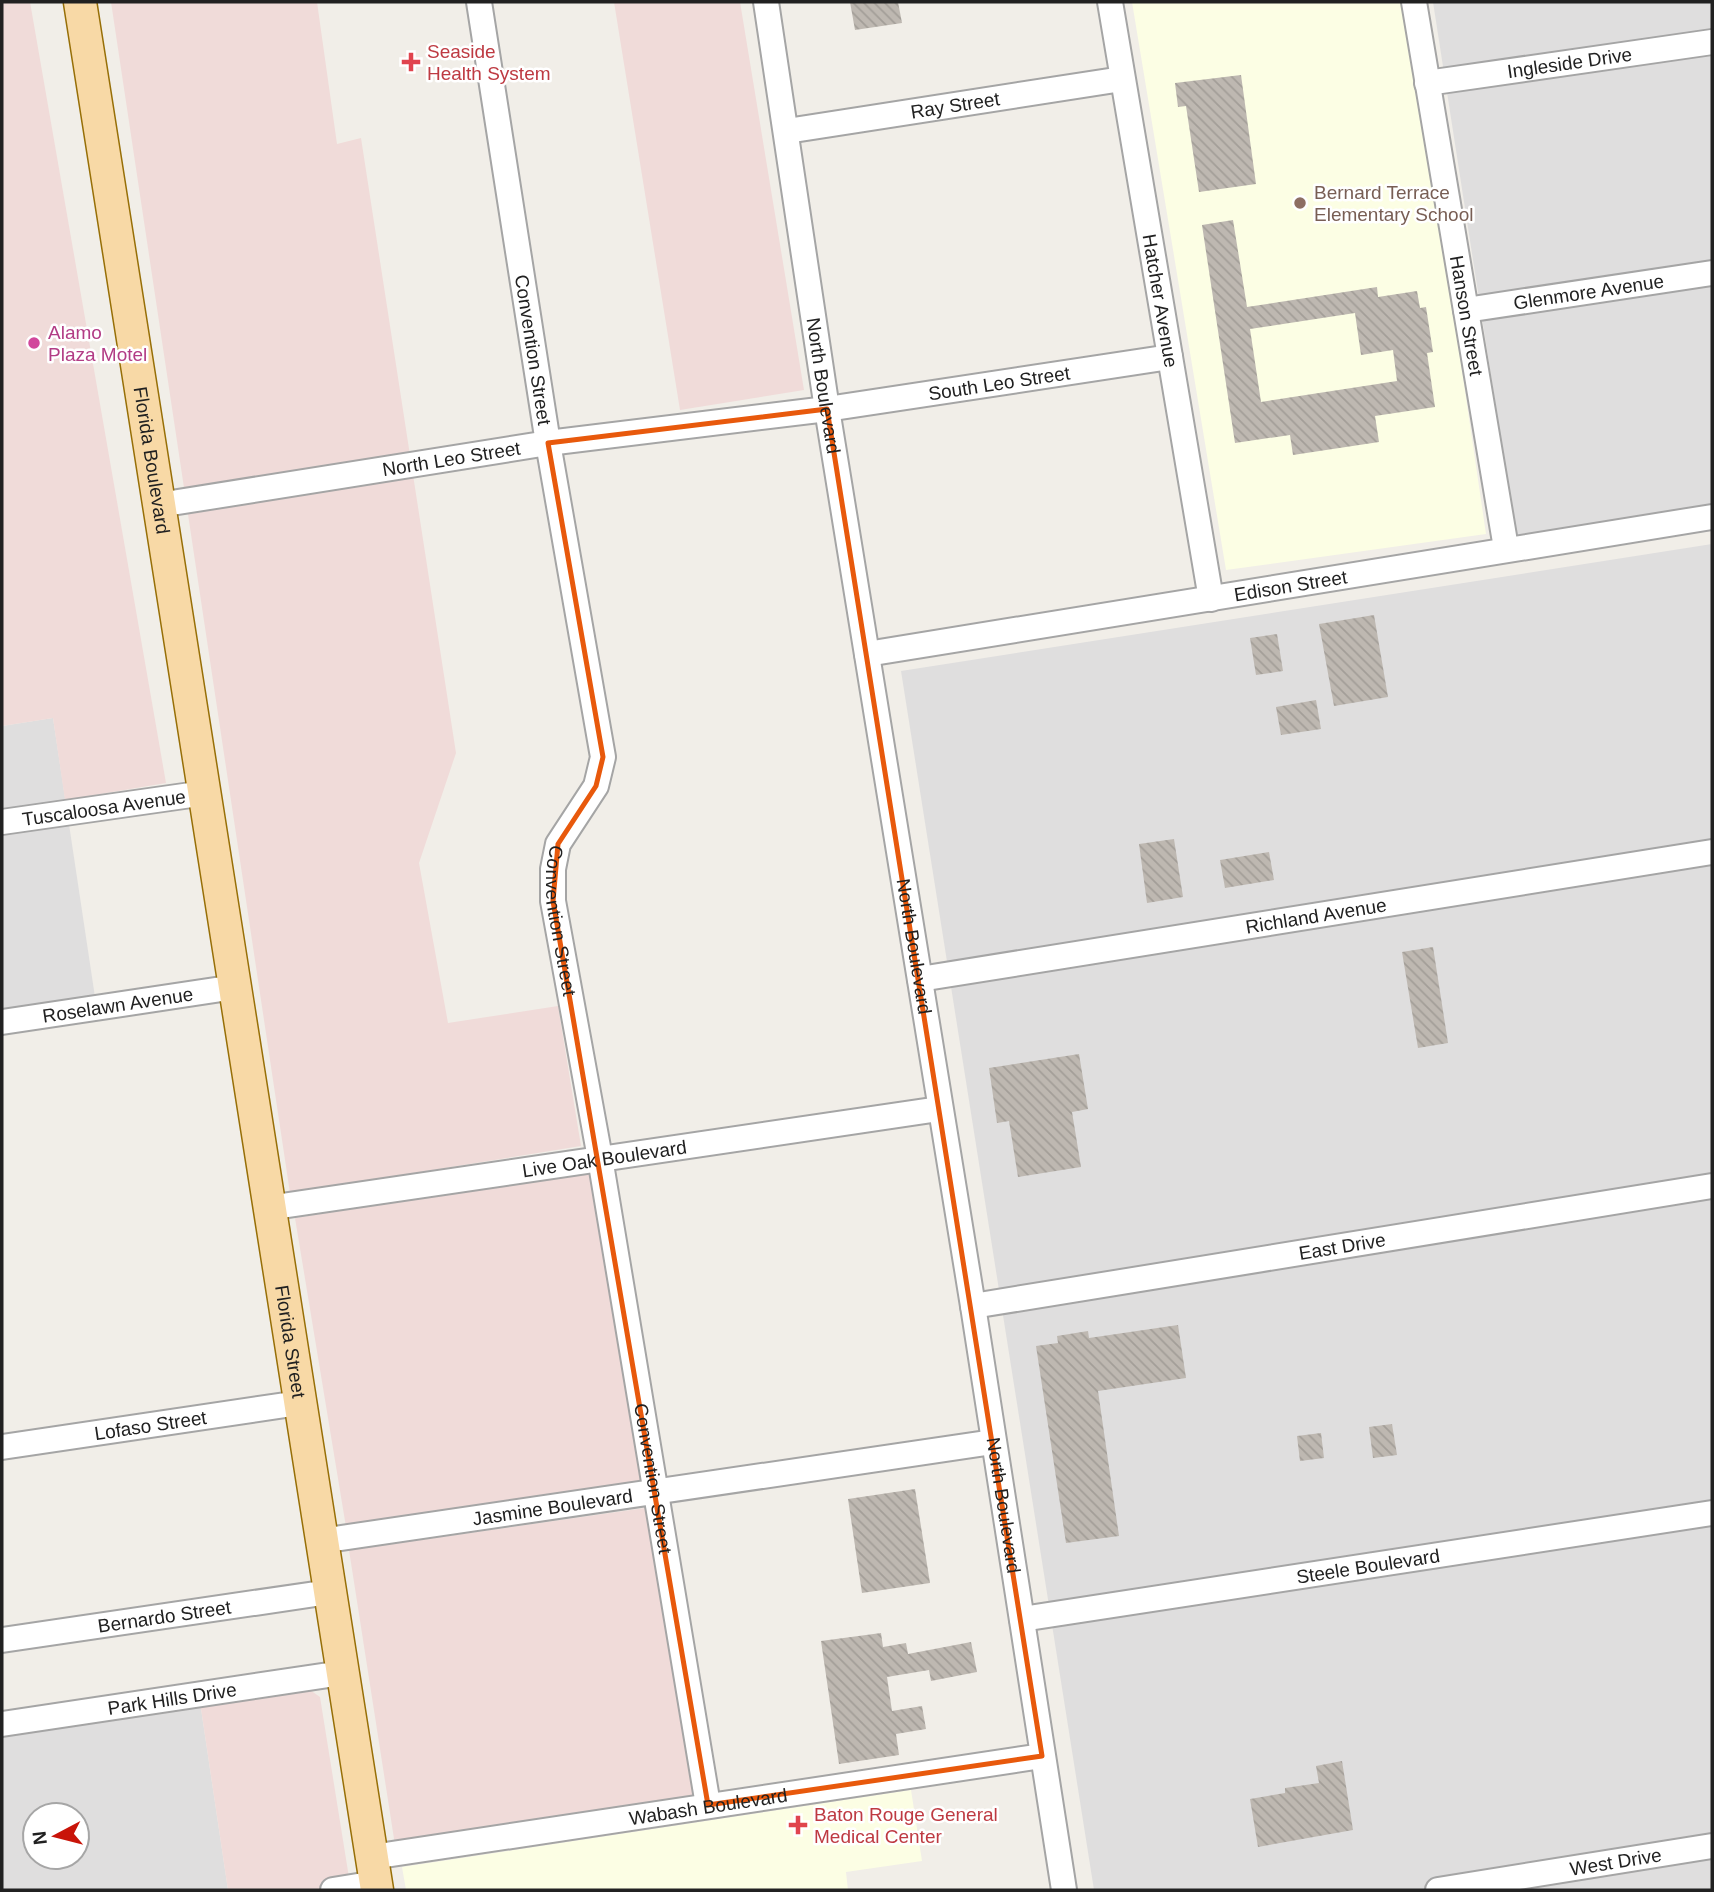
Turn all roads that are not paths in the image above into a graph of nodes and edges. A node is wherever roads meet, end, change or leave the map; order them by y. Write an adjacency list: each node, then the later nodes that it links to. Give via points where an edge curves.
1 (80, 2): 15 (main road, Florida Boulevard)
2 (479, 2): 14 (street, Convention Street)
3 (766, 2): 9 (street, North Boulevard)
4 (1110, 2): 7 (street, Hatcher Avenue)
5 (1414, 2): 8 (street, Hanson Street)
6 (1712, 41): 8 (street, Ingleside Drive)
7 (1122, 79): 9 (street, Ray Street); 12 (street, Hatcher Avenue)
8 (1427, 83): 11 (street, Hanson Street)
9 (787, 131): 13 (street, North Boulevard)
10 (1712, 273): 11 (street, Glenmore Avenue)
11 (1466, 310): 17 (street, Hanson Street)
12 (1170, 358): 13 (street, South Leo Street); 18 (street, Hatcher Avenue)
13 (827, 409): 14 (street, North Leo Street); 19 (street, North Boulevard)
14 (548, 443): 15 (street, North Leo Street); 27 (street, Convention Street, via 603,757 596,786 558,844 552,901)
15 (159, 505): 20 (main road, Florida Boulevard)
16 (1712, 517): 17 (street, Edison Street)
17 (1506, 548): 18 (street, Edison Street)
18 (1211, 599): 19 (street, Edison Street)
19 (867, 654): 23 (street, North Boulevard)
20 (205, 793): 21 (street, Tuscaloosa Avenue); 24 (main road, Florida Street)
21 (2, 822)
22 (1712, 852): 23 (street, Richland Avenue)
23 (920, 979): 26 (street, North Boulevard)
24 (234, 987): 25 (street, Roselawn Avenue); 29 (main road, Florida Street)
25 (2, 1023)
26 (939, 1109): 27 (street, Live Oak Boulevard); 30 (street, North Boulevard)
27 (600, 1158): 29 (street, Live Oak Boulevard); 34 (street, Convention Street)
28 (1712, 1186): 30 (street, East Drive)
29 (268, 1208): 31 (main road, Florida Street)
30 (973, 1306): 32 (street, North Boulevard)
31 (299, 1403): 33 (street, Lofaso Street); 36 (main road, Florida Street)
32 (993, 1442): 34 (street, Jasmine Boulevard); 38 (street, North Boulevard)
33 (2, 1447)
34 (655, 1491): 36 (street, Jasmine Boulevard); 43 (street, Convention Street)
35 (1712, 1513): 38 (street, Steele Boulevard)
36 (321, 1541): 37 (main road, Florida Street)
37 (329, 1592): 39 (street, Bernardo Street); 40 (main road, Florida Street)
38 (1022, 1619): 42 (street, North Boulevard)
39 (2, 1640)
40 (342, 1673): 41 (street, Park Hills Drive); 45 (main road, Florida Street)
41 (2, 1724)
42 (1042, 1756): 43 (street, Wabash Boulevard); 47 (street, North Boulevard)
43 (708, 1805): 45 (street, Wabash Boulevard)
44 (1712, 1846): 48 (street, West Drive)
45 (375, 1877): 46 (street, Wabash Boulevard)
46 (333, 1890)
47 (1064, 1890)
48 (1438, 1890)

